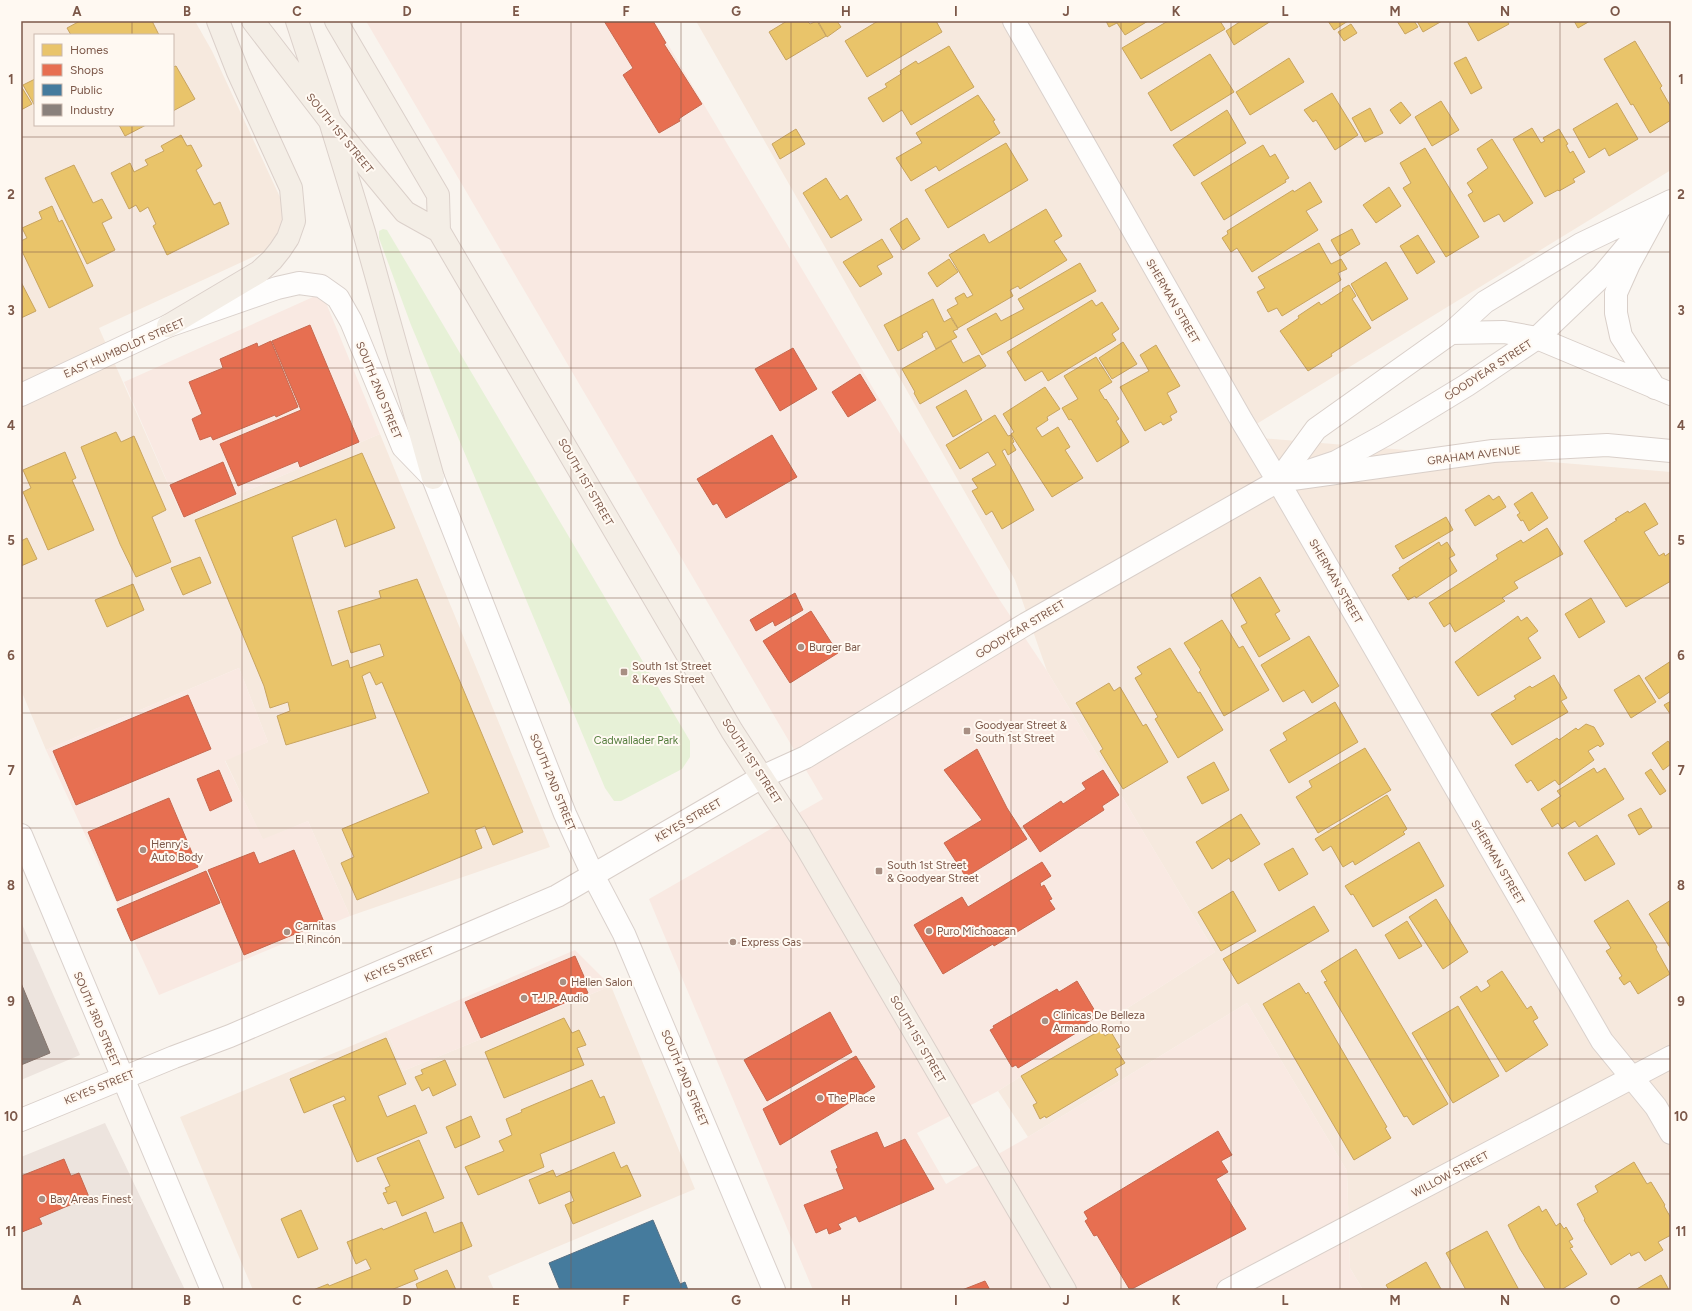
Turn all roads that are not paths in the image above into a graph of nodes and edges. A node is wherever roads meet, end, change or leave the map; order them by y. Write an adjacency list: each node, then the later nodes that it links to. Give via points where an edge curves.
1 (218, 21): 10 (main road, via 238,72 291,188 294,221 280,250 259,272)
2 (254, 21): 6 (main road, SOUTH 1ST STREET)
3 (297, 21): 6 (main road)
4 (336, 21): 8 (main road, SOUTH 1ST STREET, via 438,195)
5 (1014, 21): 17 (street, SHERMAN STREET)
6 (330, 121): 8 (main road, SOUTH 1ST STREET, via 405,212); 16 (main road, via 367,240)
7 (1666, 204): 11 (street, GOODYEAR STREET, via 1581,244 1485,302); 12 (street, GOODYEAR STREET, via 1602,276); 13 (street, via 1629,264 1616,293 1616,314 1621,336)
8 (439, 231): 18 (main road, SOUTH 1ST STREET, via 732,731)
9 (321, 286): 10 (street, EAST HUMBOLDT STREET, via 299,283 277,288); 16 (street, SOUTH 2ND STREET, via 338,298 351,321 403,447)
10 (168, 326): 14 (street, EAST HUMBOLDT STREET)
11 (1451, 333): 12 (street, via 1504,332); 17 (street, GOODYEAR STREET, via 1316,429)
12 (1537, 338): 13 (street); 17 (street, GOODYEAR STREET, via 1467,385 1378,439 1336,462)
13 (1663, 391)
14 (21, 395)
15 (1671, 451): 17 (street, GRAHAM AVENUE, via 1607,445 1493,451)
16 (433, 478): 20 (street, SOUTH 2ND STREET, via 565,814)
17 (1278, 481): 18 (street, GOODYEAR STREET, via 1026,624 806,757); 23 (street, SHERMAN STREET, via 1602,1041)
18 (762, 777): 20 (street, KEYES STREET); 28 (main road, SOUTH 1ST STREET, via 800,836)
19 (21, 835): 22 (street, SOUTH 3RD STREET)
20 (593, 875): 22 (street, KEYES STREET, via 557,896 230,1036); 27 (street, SOUTH 2ND STREET, via 624,934)
21 (1671, 1057): 23 (street, WILLOW STREET)
22 (122, 1078): 24 (street, KEYES STREET); 26 (street, SOUTH 3RD STREET)
23 (1632, 1078): 25 (street, SHERMAN STREET, via 1656,1106); 29 (street, WILLOW STREET)
24 (21, 1120)
25 (1671, 1133)
26 (212, 1290)
27 (774, 1290)
28 (1065, 1290)
29 (1228, 1290)

